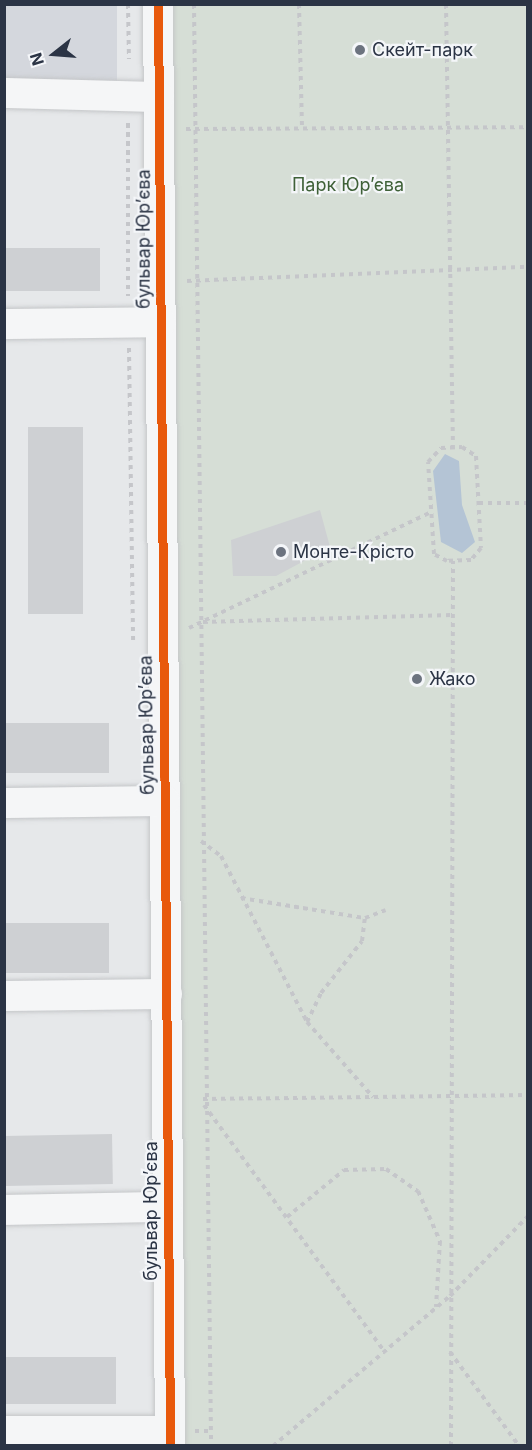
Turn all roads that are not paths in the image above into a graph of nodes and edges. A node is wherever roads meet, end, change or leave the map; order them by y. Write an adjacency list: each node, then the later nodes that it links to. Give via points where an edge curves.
1 (158, 4): 3 (street, бульвар Юрʼєва)
2 (4, 93): 3 (street)
3 (159, 97): 4 (street, бульвар Юрʼєва)
4 (161, 322): 5 (street); 6 (street, бульвар Юрʼєва, via 147,622)
5 (4, 324)
6 (165, 801): 7 (street); 8 (street, бульвар Юрʼєва)
7 (4, 803)
8 (167, 994): 9 (street); 10 (street, бульвар Юрʼєва)
9 (4, 996)
10 (167, 1207): 11 (street); 13 (street, бульвар Юрʼєва)
11 (4, 1210)
12 (4, 1431): 13 (street)
13 (170, 1438)

